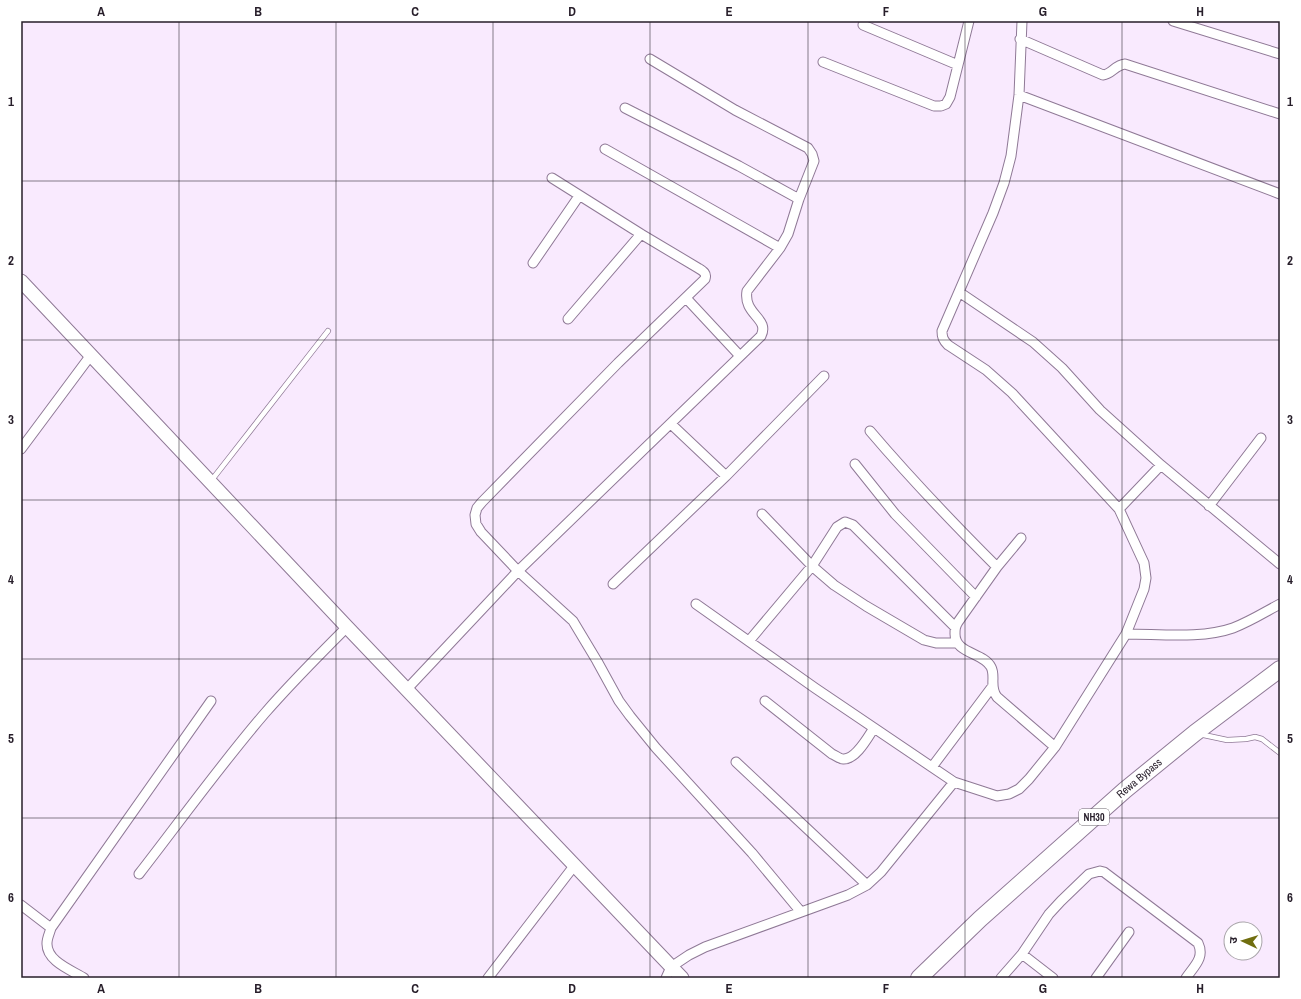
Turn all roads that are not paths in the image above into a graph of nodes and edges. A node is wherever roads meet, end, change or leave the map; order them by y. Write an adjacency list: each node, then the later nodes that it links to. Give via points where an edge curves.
1 (969, 21): 9 (street)
2 (1022, 21): 5 (street)
3 (1173, 21): 6 (street)
4 (863, 25): 9 (street)
5 (1020, 39): 10 (street); 12 (street, via 1103,75 1125,64)
6 (1280, 54)
7 (650, 59): 17 (street, via 735,110 808,148 814,161)
8 (823, 62): 9 (street, via 934,106 946,104)
9 (958, 65)
10 (1019, 95): 15 (street); 22 (street, via 1011,156 1004,183)
11 (625, 108): 17 (street)
12 (1280, 114)
13 (605, 149): 19 (street)
14 (552, 178): 16 (street)
15 (1280, 194)
16 (579, 196): 18 (street); 20 (street)
17 (799, 199): 19 (street, via 788,234)
18 (641, 234): 23 (street, via 705,273 705,279); 24 (street)
19 (780, 248): 27 (street, via 747,291 748,306 764,328 761,336)
20 (533, 263)
21 (21, 281): 26 (street)
22 (959, 292): 34 (street, via 1033,342 1062,368 1100,410); 38 (street, via 942,331 944,341 986,370 1012,393)
23 (686, 298): 27 (street); 44 (street, via 618,363 477,508 476,524 481,532)
24 (568, 319)
25 (328, 331): 36 (lane)
26 (92, 355): 32 (street); 36 (street)
27 (740, 356): 29 (street)
28 (824, 376): 35 (street)
29 (671, 424): 35 (street); 44 (street)
30 (870, 431): 43 (street, via 946,516)
31 (1261, 438): 37 (street)
32 (21, 449)
33 (855, 464): 46 (street, via 895,514)
34 (1161, 465): 37 (street); 38 (street)
35 (726, 476): 45 (street)
36 (210, 482): 49 (street)
37 (1209, 506): 41 (street)
38 (1119, 509): 51 (street, via 1144,562 1146,578)
39 (762, 514): 42 (street)
40 (1021, 538): 43 (street)
41 (1280, 564)
42 (812, 566): 50 (street, via 837,527 845,522 853,525); 52 (street); 53 (street, via 834,585 924,640)
43 (997, 567): 46 (street)
44 (518, 572): 56 (street); 70 (street, via 573,621 630,716)
45 (613, 584)
46 (976, 597): 50 (street)
47 (696, 604): 52 (street)
48 (1280, 604): 51 (street, via 1234,627 1217,632)
49 (347, 627): 56 (street); 67 (street, via 265,713)
50 (955, 627): 53 (street)
51 (1126, 634): 61 (street)
52 (749, 641): 59 (street)
53 (956, 643): 55 (street, via 989,663 993,674)
54 (1280, 669): 60 (highway, Rewa Bypass / NH30)
55 (992, 687): 61 (street, via 996,697); 64 (street)
56 (407, 689): 66 (street)
57 (211, 700): 71 (street)
58 (765, 701): 59 (street, via 832,754 843,759 857,752)
59 (874, 728): 64 (street)
60 (1195, 733): 62 (lane, via 1228,740 1255,737 1262,739); 78 (highway, Rewa Bypass / NH30, via 1125,790 980,919)
61 (1055, 747): 65 (street, via 1029,779 1009,794 997,796)
62 (1280, 753)
63 (736, 762): 68 (street)
64 (932, 767): 65 (street)
65 (954, 782): 68 (street, via 881,872)
66 (574, 866): 74 (street); 76 (street)
67 (139, 874)
68 (867, 885): 70 (street, via 848,895)
69 (21, 905): 71 (street)
70 (801, 912): 74 (street, via 705,947 689,955)
71 (51, 928): 75 (street, via 46,942 49,954)
72 (1129, 932): 81 (street)
73 (1022, 954): 79 (street); 80 (street); 82 (street, via 1049,914 1089,874 1100,871 1198,943 1202,950 1200,959)
74 (669, 972): 77 (street)
75 (84, 978)
76 (488, 978)
77 (682, 978)
78 (919, 978)
79 (1001, 978)
80 (1053, 978)
81 (1096, 978)
82 (1186, 978)

